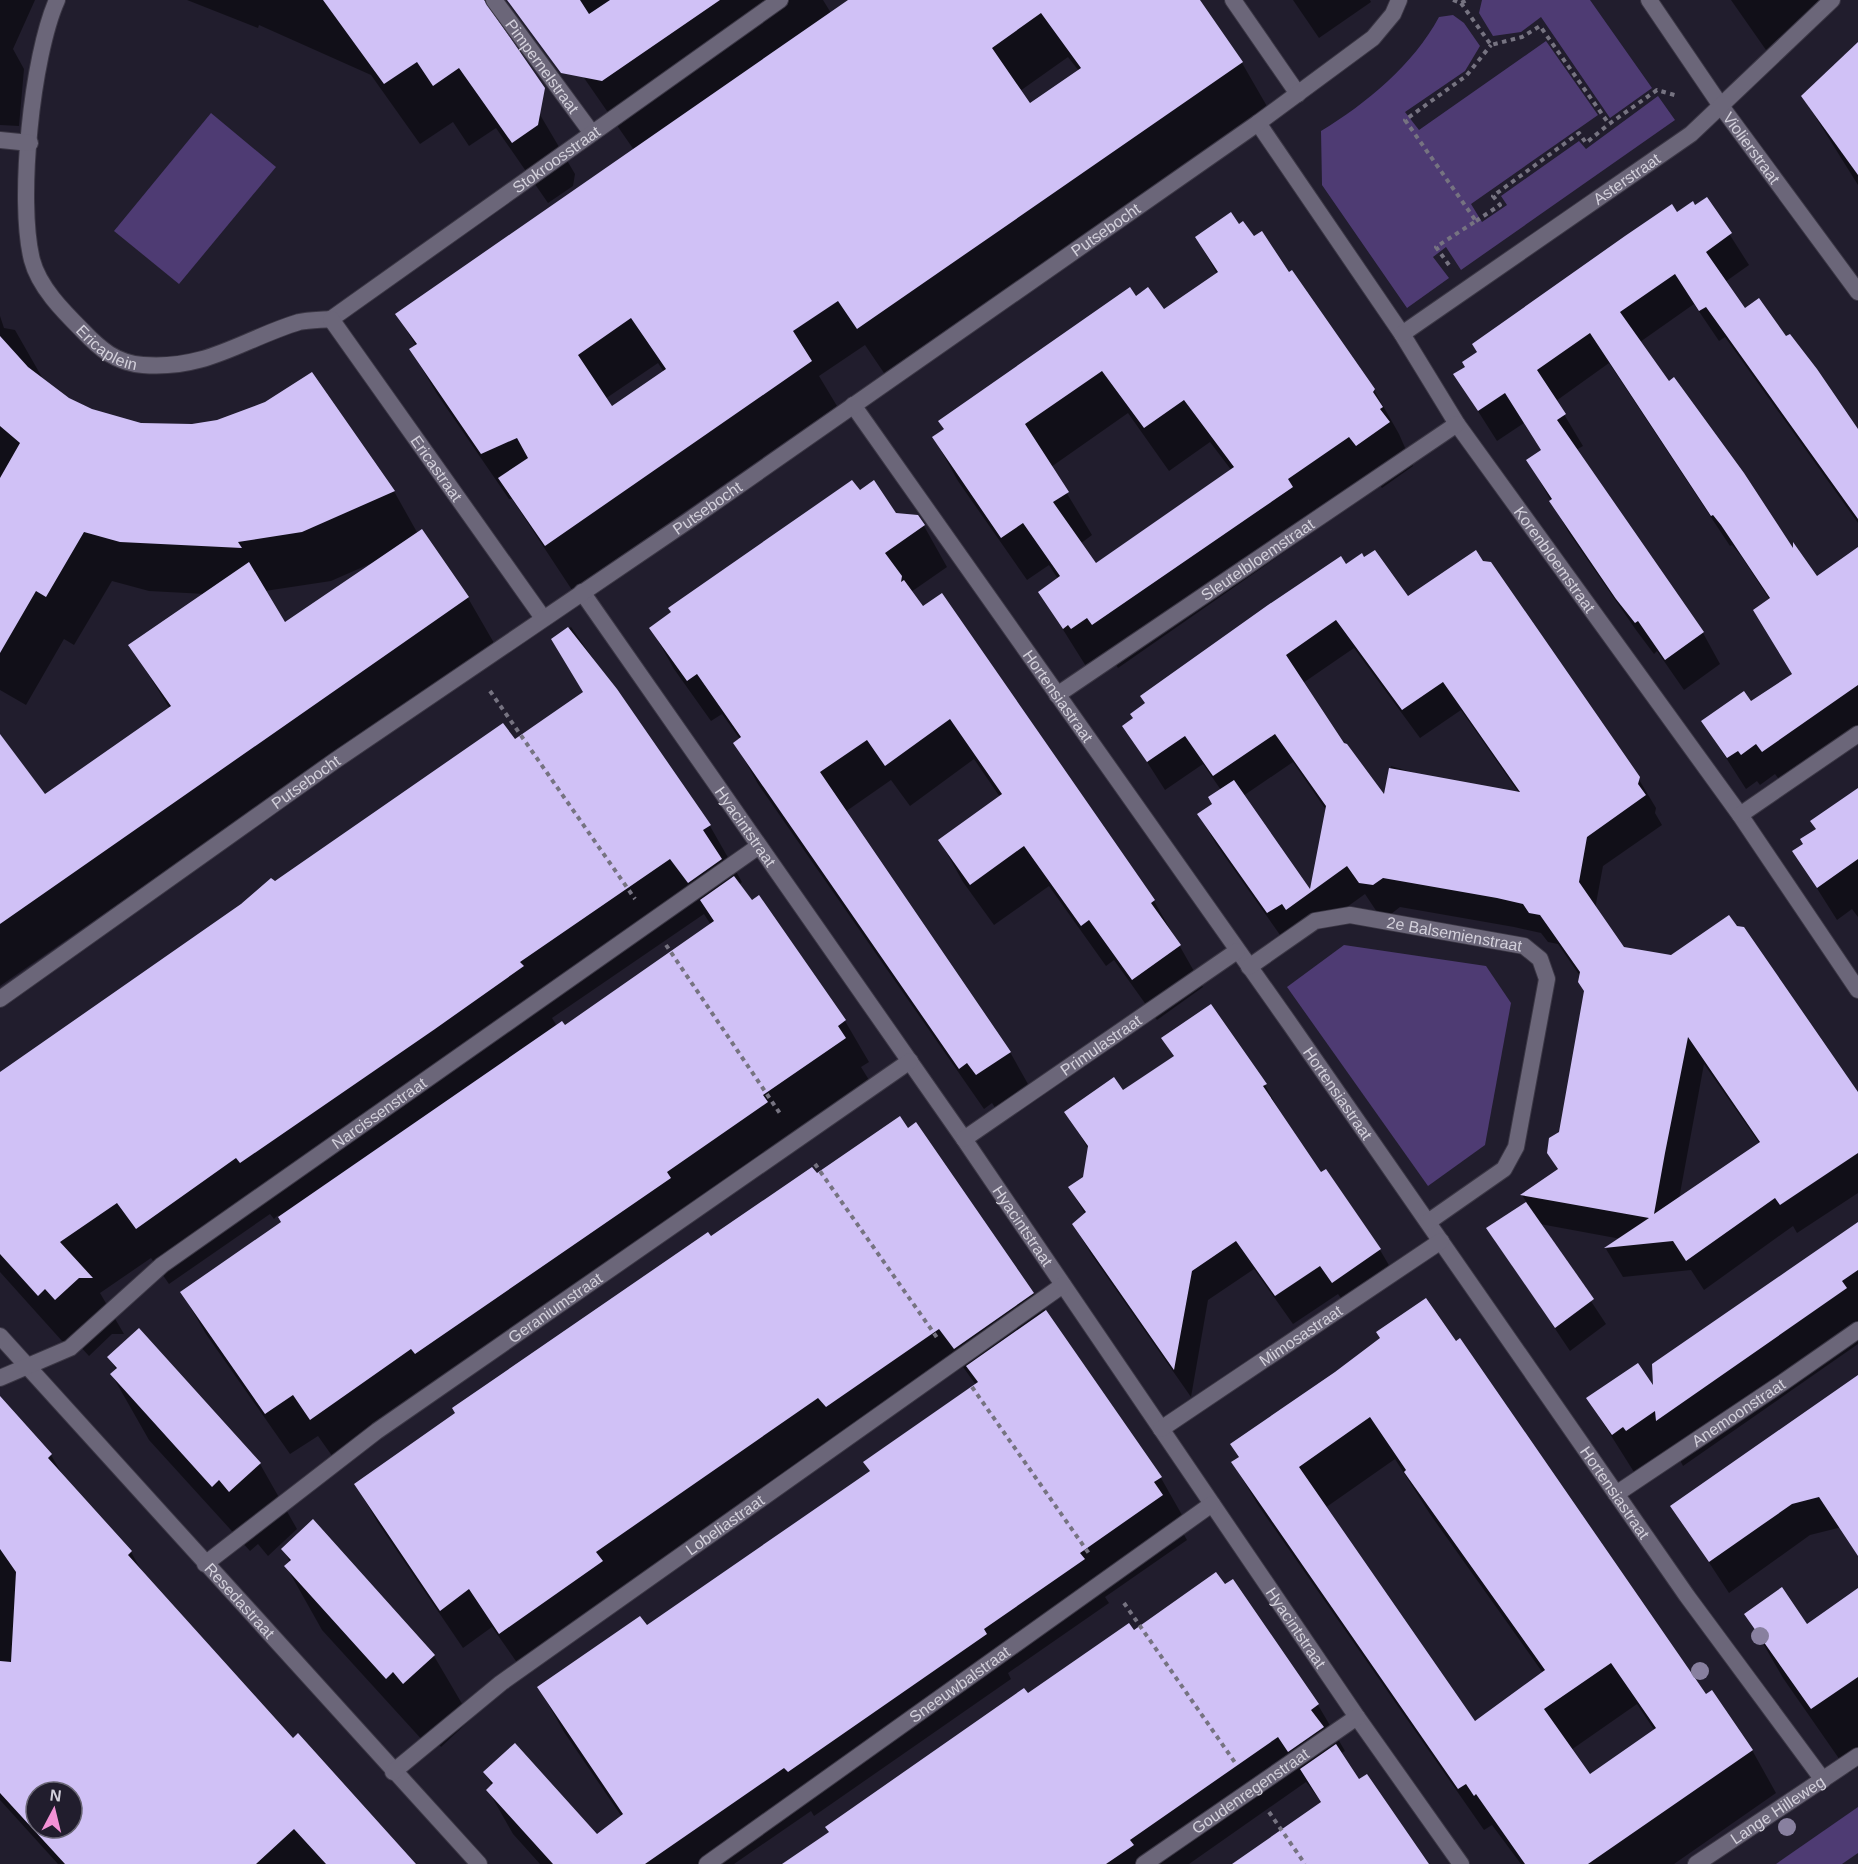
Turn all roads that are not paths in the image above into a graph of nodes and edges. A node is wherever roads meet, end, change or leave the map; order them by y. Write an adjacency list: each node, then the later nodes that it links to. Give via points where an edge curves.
1 (57, 0): 13 (street, Ericaplein, via 39,53)
2 (494, 0): 11 (street, Pimpernelstraat)
3 (780, 0): 11 (street, Stokroosstraat)
4 (1233, 0): 8 (street)
5 (1399, 0): 8 (street, Putsebocht, via 1373,38)
6 (1649, 0): 9 (street, Violierstraat)
7 (1832, 0): 9 (street, Asterstraat)
8 (1298, 94): 10 (street, Putsebocht)
9 (1721, 106): 14 (street, Violierstraat); 16 (street, Asterstraat, via 1690,134)
10 (1258, 123): 16 (street, Korenbloemstraat); 17 (street, Putsebocht)
11 (591, 132): 15 (street, Stokroosstraat)
12 (0, 140): 13 (street)
13 (30, 142): 15 (street, Ericaplein, via 28,228 32,262 49,293 101,350 120,361 169,366 235,350 302,322)
14 (1858, 292)
15 (331, 319): 20 (street, Ericastraat)
16 (1402, 334): 18 (street, Korenbloemstraat)
17 (853, 405): 19 (street, Putsebocht); 21 (street, Hortensiastraat)
18 (1457, 424): 21 (street, Sleutelbloemstraat); 23 (street, Korenbloemstraat)
19 (582, 592): 20 (street, Putsebocht); 24 (street, Hyacintstraat)
20 (543, 618): 28 (street, Putsebocht)
21 (1057, 695): 25 (street, Hortensiastraat)
22 (1858, 734): 23 (street)
23 (1740, 815): 27 (street, Korenbloemstraat)
24 (759, 846): 29 (street, Hyacintstraat); 36 (street, Narcissenstraat, via 162,1265 70,1348)
25 (1237, 951): 26 (street, Hortensiastraat); 30 (street, Primulastraat)
26 (1249, 967): 31 (street, Hortensiastraat); 31 (street, 2e Balsemienstraat, via 1315,921 1350,915 1524,946 1540,959 1547,979 1516,1147 1504,1169)
27 (1858, 990)
28 (0, 999)
29 (910, 1061): 30 (street, Hyacintstraat); 41 (street, Geraniumstraat, via 377,1431)
30 (964, 1139): 33 (street, Hyacintstraat)
31 (1428, 1222): 32 (street, Hortensiastraat)
32 (1441, 1241): 38 (street, Mimosastraat); 39 (street, Hortensiastraat)
33 (1063, 1285): 38 (street, Hyacintstraat); 44 (street, Lobeliastraat, via 501,1683)
34 (1858, 1330): 39 (street, Anemoonstraat)
35 (0, 1336): 36 (street, Resedastraat)
36 (26, 1366): 37 (street, Narcissenstraat); 41 (street, Resedastraat)
37 (0, 1378)
38 (1161, 1429): 40 (street, Hyacintstraat)
39 (1616, 1494): 45 (street, Hortensiastraat)
40 (1212, 1504): 42 (street, Hyacintstraat); 47 (street, Sneeuwbalstraat)
41 (205, 1564): 44 (street, Resedastraat)
42 (1357, 1717): 48 (street, Goudenregenstraat); 49 (street, Hyacintstraat)
43 (1858, 1756): 45 (street, Lange Hilleweg)
44 (393, 1772): 46 (street, Resedastraat)
45 (1823, 1780): 50 (street, Lange Hilleweg)
46 (479, 1864)
47 (707, 1864)
48 (1144, 1864)
49 (1461, 1864)
50 (1696, 1864)

